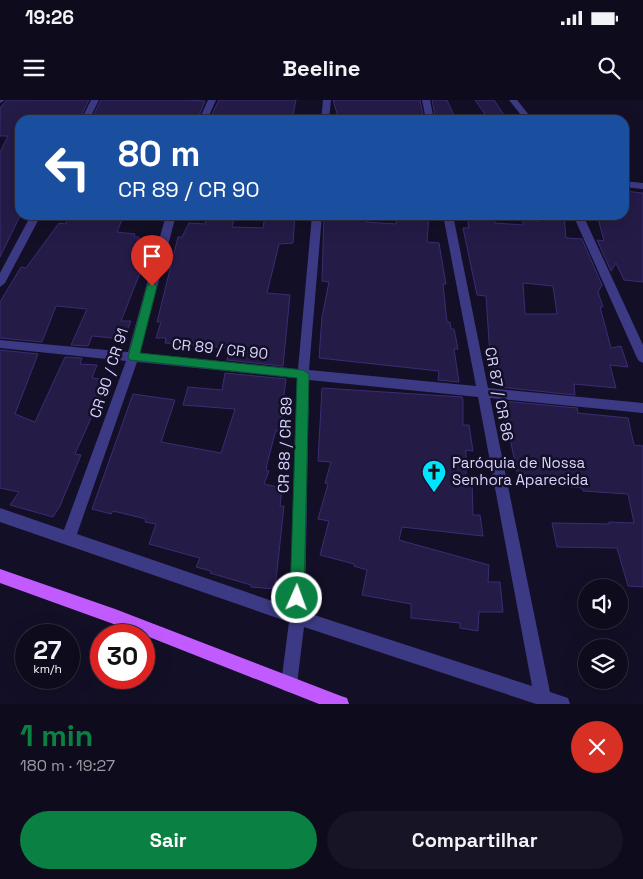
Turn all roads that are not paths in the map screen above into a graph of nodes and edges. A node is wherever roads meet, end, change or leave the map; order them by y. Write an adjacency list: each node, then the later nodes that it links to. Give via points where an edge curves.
1 (95, 100): 6 (street)
2 (212, 100): 7 (street)
3 (327, 100): 8 (street)
4 (426, 100): 9 (street)
5 (513, 100): 10 (street)
6 (88, 115)
7 (205, 115)
8 (326, 115)
9 (429, 115)
10 (525, 115)
11 (629, 185): 12 (street)
12 (643, 186)
13 (33, 220): 18 (street)
14 (170, 220): 20 (street, CR 90 / CR 91)
15 (317, 220): 22 (street, CR 88 / CR 89)
16 (449, 220): 23 (street, CR 87 / CR 86)
17 (580, 220): 21 (street)
18 (0, 283)
19 (0, 344): 20 (street, CR 89 / CR 90)
20 (133, 357): 22 (street, CR 89 / CR 90); 26 (street, CR 90 / CR 91)
21 (643, 358)
22 (303, 374): 23 (street, CR 89 / CR 90); 28 (street, CR 88 / CR 89)
23 (482, 392): 24 (street, CR 89 / CR 90); 30 (street, CR 87 / CR 86)
24 (643, 408)
25 (0, 515): 26 (street)
26 (68, 538): 28 (street)
27 (0, 576): 29 (main road)
28 (297, 617): 29 (street, CR 88 / CR 89); 30 (street)
29 (289, 684): 31 (main road)
30 (543, 697): 32 (street)
31 (341, 704)
32 (562, 704)

